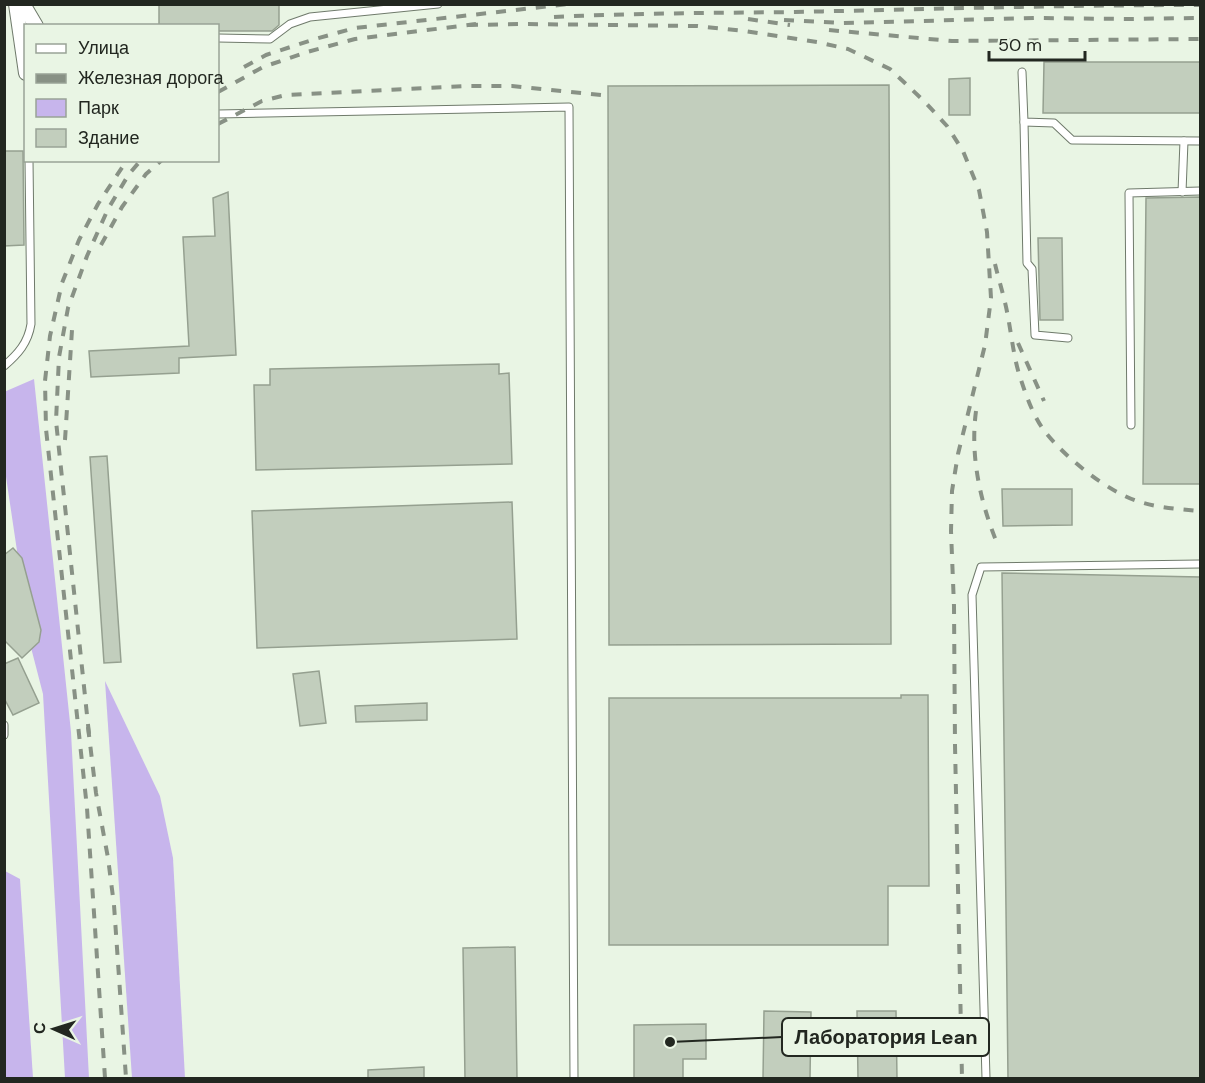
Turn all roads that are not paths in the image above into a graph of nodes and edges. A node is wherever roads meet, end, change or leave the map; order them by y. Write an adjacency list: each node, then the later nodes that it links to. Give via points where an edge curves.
1 (16, 4): 6 (street)
2 (23, 4): 4 (street)
3 (438, 4): 5 (lane, via 310,17 290,24 270,39)
4 (35, 24)
5 (219, 38)
6 (24, 59)
7 (1022, 72): 9 (lane)
8 (219, 114): 21 (lane, via 569,107)
9 (1024, 122): 10 (lane, via 1054,123 1072,141); 15 (lane, via 1027,262 1032,269 1035,335)
10 (1184, 141): 11 (lane); 14 (lane)
11 (1200, 141)
12 (28, 162): 16 (lane, via 31,324 27,340)
13 (1200, 191): 14 (lane)
14 (1182, 192): 17 (lane, via 1129,193)
15 (1068, 338)
16 (4, 366)
17 (1131, 424)
18 (1200, 564): 22 (lane, via 981,567 972,595)
19 (4, 725): 20 (lane)
20 (4, 735)
21 (574, 1078)
22 (986, 1078)

